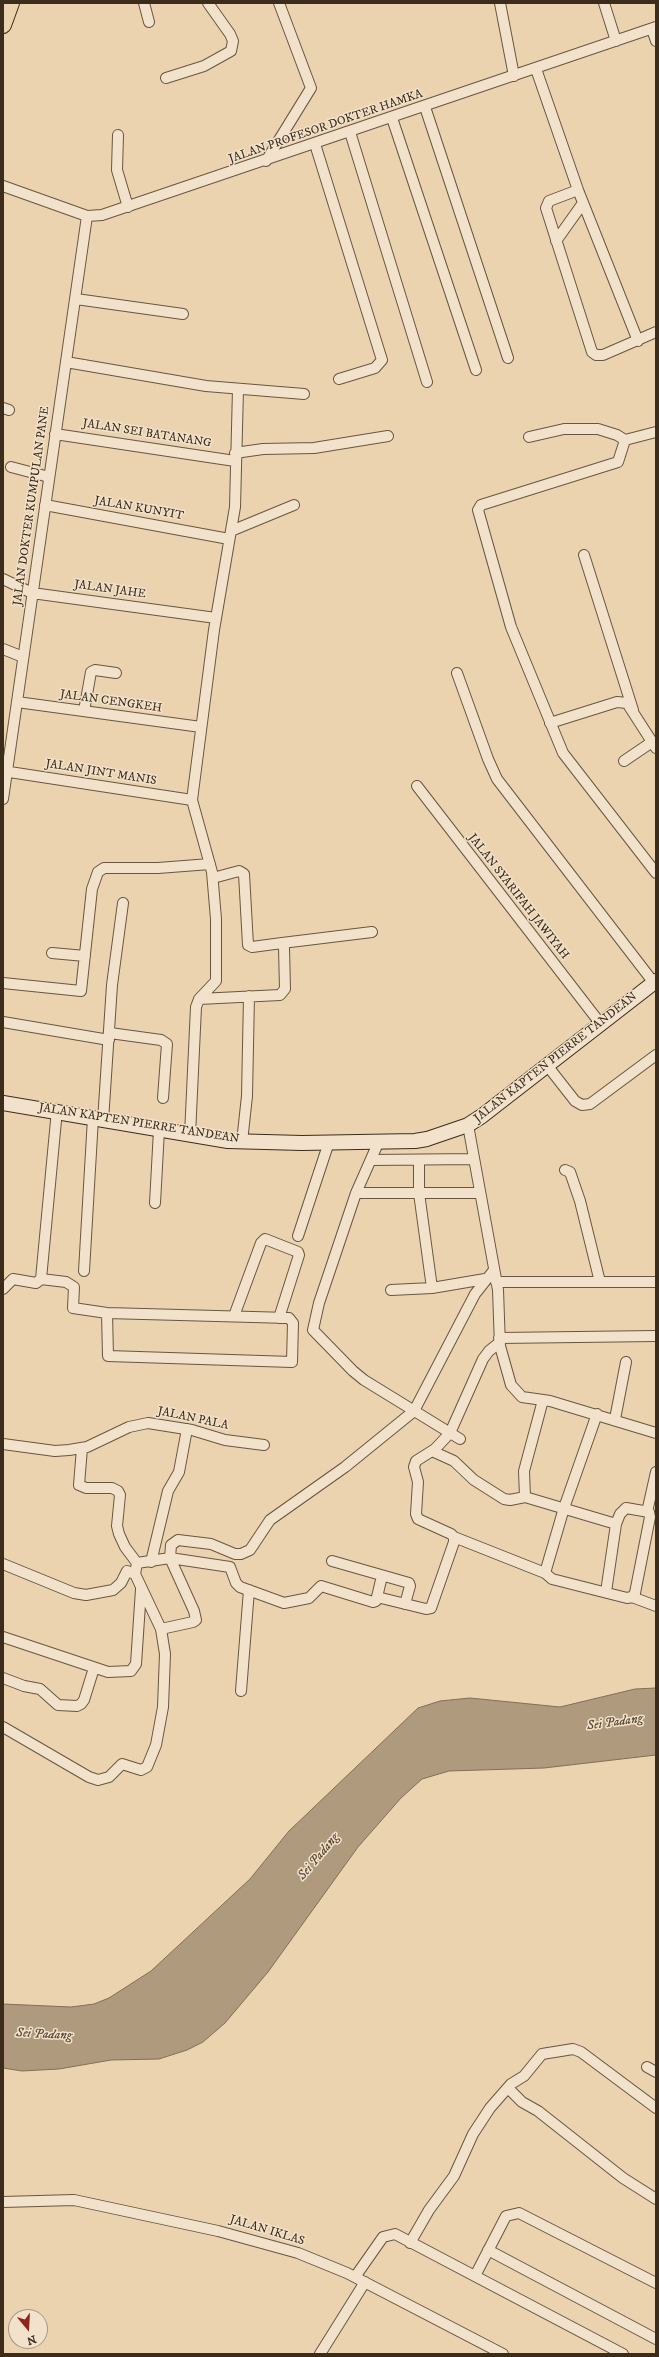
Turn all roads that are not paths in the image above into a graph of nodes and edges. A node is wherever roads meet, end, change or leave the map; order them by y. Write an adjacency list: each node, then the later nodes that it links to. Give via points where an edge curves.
1 (144, 3): 6 (street)
2 (208, 3): 12 (street, via 230,34 231,50 204,66)
3 (279, 3): 18 (street, via 311,88)
4 (500, 3): 11 (street)
5 (604, 3): 8 (street)
6 (149, 22)
7 (654, 28): 8 (street, JALAN PROFESOR DOKTER HAMKA); 9 (street)
8 (616, 41): 10 (street, JALAN PROFESOR DOKTER HAMKA)
9 (656, 41)
10 (536, 69): 11 (street, JALAN PROFESOR DOKTER HAMKA); 20 (street)
11 (514, 76): 13 (street, JALAN PROFESOR DOKTER HAMKA)
12 (166, 78)
13 (425, 107): 14 (street, JALAN PROFESOR DOKTER HAMKA); 29 (street)
14 (392, 118): 15 (street, JALAN PROFESOR DOKTER HAMKA); 31 (street)
15 (350, 132): 17 (street, JALAN PROFESOR DOKTER HAMKA); 33 (street)
16 (118, 135): 22 (street, via 117,170)
17 (315, 144): 18 (street, JALAN PROFESOR DOKTER HAMKA); 32 (street, via 382,360 375,368)
18 (266, 161): 22 (street, JALAN PROFESOR DOKTER HAMKA)
19 (3, 186): 23 (street, JALAN PROFESOR DOKTER HAMKA)
20 (578, 190): 21 (street); 24 (street, via 547,204 547,214)
21 (583, 203): 24 (street); 28 (street)
22 (128, 208): 23 (street, JALAN PROFESOR DOKTER HAMKA)
23 (87, 216): 25 (street, JALAN DOKTER KUMPULAN PANE)
24 (556, 241): 28 (street, via 592,352 604,355)
25 (76, 299): 26 (street); 30 (street, JALAN DOKTER KUMPULAN PANE)
26 (182, 314)
27 (656, 332): 28 (street)
28 (638, 341)
29 (508, 358)
30 (66, 362): 34 (street); 37 (street, JALAN DOKTER KUMPULAN PANE)
31 (476, 370)
32 (339, 379)
33 (427, 382)
34 (238, 389): 35 (street); 41 (street)
35 (304, 394)
36 (656, 432): 40 (street)
37 (55, 434): 41 (street, JALAN SEI BATANANG); 43 (street, JALAN DOKTER KUMPULAN PANE)
38 (388, 436): 41 (street, JALAN SEI BATANANG, via 314,448 263,449)
39 (529, 437): 40 (street, via 564,428 598,429 617,434)
40 (625, 440): 58 (street, via 618,462 479,506 511,627)
41 (235, 457): 46 (street, via 236,493)
42 (11, 467): 43 (street)
43 (49, 477): 44 (street, JALAN DOKTER KUMPULAN PANE)
44 (45, 505): 46 (street, JALAN KUNYIT); 49 (street, JALAN DOKTER KUMPULAN PANE)
45 (294, 505): 46 (street)
46 (230, 535): 50 (street)
47 (584, 555): 56 (street)
48 (3, 579): 49 (street, JALAN JAHE)
49 (32, 593): 50 (street, JALAN JAHE); 52 (street, JALAN DOKTER KUMPULAN PANE)
50 (216, 618): 59 (street)
51 (3, 649): 52 (street)
52 (23, 657): 55 (street, JALAN DOKTER KUMPULAN PANE)
53 (116, 672): 57 (street, via 91,672)
54 (457, 673): 74 (street, via 497,779)
55 (16, 702): 57 (street, JALAN CENGKEH); 62 (street, JALAN DOKTER KUMPULAN PANE)
56 (633, 710): 58 (street, via 627,703 617,702); 60 (street)
57 (84, 711): 59 (street, JALAN CENGKEH)
58 (550, 723): 67 (street, via 566,760)
59 (201, 727): 65 (street)
60 (654, 745): 61 (street)
61 (624, 761)
62 (5, 771): 64 (street, JALAN DOKTER KUMPULAN PANE); 65 (street, JALAN JINT MANIS)
63 (417, 786): 79 (street, JALAN SYARIFAH JAWIYAH)
64 (3, 799)
65 (192, 800): 66 (street)
66 (210, 864): 68 (street); 73 (street, via 158,868 104,868 98,872 92,889)
67 (656, 873)
68 (213, 878): 71 (street, via 239,871 244,874 249,946); 77 (street, via 216,981)
69 (123, 903): 80 (street, via 112,986)
70 (372, 932): 71 (street)
71 (282, 943): 76 (street, via 285,992 280,995)
72 (52, 952): 73 (street)
73 (85, 956): 75 (street, via 81,991)
74 (655, 982): 79 (main road, JALAN KAPTEN PIERRE TANDEAN)
75 (3, 983)
76 (249, 996): 77 (street); 91 (street)
77 (199, 999): 89 (street, via 194,1024)
78 (3, 1022): 80 (street)
79 (600, 1023): 82 (main road, JALAN KAPTEN PIERRE TANDEAN)
80 (110, 1036): 83 (street, via 161,1040 167,1044); 86 (street)
81 (656, 1055): 82 (street, via 601,1098 582,1105 575,1101)
82 (546, 1064): 87 (main road, JALAN KAPTEN PIERRE TANDEAN)
83 (163, 1098)
84 (3, 1103): 85 (main road, JALAN KAPTEN PIERRE TANDEAN)
85 (57, 1110): 86 (main road, JALAN KAPTEN PIERRE TANDEAN); 104 (street)
86 (98, 1120): 88 (main road, JALAN KAPTEN PIERRE TANDEAN); 102 (street)
87 (468, 1125): 90 (main road, JALAN KAPTEN PIERRE TANDEAN, via 415,1142); 93 (street)
88 (159, 1130): 89 (main road, JALAN KAPTEN PIERRE TANDEAN); 100 (street)
89 (190, 1135): 91 (main road, JALAN KAPTEN PIERRE TANDEAN)
90 (379, 1141): 92 (main road, JALAN KAPTEN PIERRE TANDEAN); 94 (street)
91 (242, 1142): 92 (main road, JALAN KAPTEN PIERRE TANDEAN)
92 (329, 1142): 101 (street)
93 (474, 1159): 95 (street); 99 (street)
94 (371, 1160): 95 (street); 97 (street)
95 (419, 1160): 98 (street)
96 (565, 1170): 107 (street, via 570,1172 580,1202)
97 (356, 1193): 98 (street); 119 (street, via 319,1303 313,1330 353,1371)
98 (419, 1193): 99 (street); 109 (street)
99 (480, 1193): 103 (street)
100 (156, 1203)
101 (298, 1236)
102 (84, 1270)
103 (494, 1270): 105 (street); 106 (street)
104 (41, 1279): 110 (street, via 36,1282 13,1279); 112 (street, via 66,1282 74,1287 73,1308)
105 (485, 1279): 109 (street); 119 (street)
106 (496, 1282): 107 (street); 116 (street)
107 (600, 1282): 108 (street)
108 (656, 1282)
109 (432, 1288): 111 (street)
110 (3, 1289)
111 (391, 1290)
112 (107, 1313): 113 (street); 114 (street, via 108,1356 291,1362 293,1323 289,1318)
113 (234, 1316): 114 (street); 114 (street, via 261,1243 265,1239 299,1255)
114 (279, 1318)
115 (656, 1336): 116 (street)
116 (499, 1341): 118 (street, via 511,1385 522,1397); 123 (street, via 483,1359)
117 (626, 1362): 121 (street)
118 (543, 1400): 120 (street); 131 (street, via 524,1471)
119 (414, 1412): 123 (street); 136 (street, via 345,1467 270,1520 250,1550 235,1554 211,1544 178,1540 171,1545)
120 (598, 1414): 121 (street); 132 (street)
121 (615, 1419): 124 (street)
122 (186, 1429): 127 (street, JALAN PALA, via 225,1440); 128 (street, JALAN PALA, via 148,1423 138,1424); 138 (street, via 178,1472 168,1491)
123 (450, 1433): 125 (street); 129 (street)
124 (656, 1433)
125 (460, 1439)
126 (3, 1444): 128 (street, JALAN PALA, via 55,1451)
127 (264, 1445)
128 (82, 1448): 139 (street, via 79,1485 86,1488 112,1488 118,1491 119,1534 124,1547)
129 (432, 1451): 131 (street, via 454,1461 474,1480 504,1499); 135 (street, via 416,1461 414,1467 418,1482 416,1514 418,1519)
130 (656, 1472): 133 (street)
131 (525, 1497): 132 (street)
132 (564, 1508): 134 (street); 141 (street)
133 (647, 1512): 134 (street, via 626,1508); 148 (street, via 650,1517)
134 (616, 1524): 146 (street)
135 (454, 1537): 141 (street); 149 (street, via 431,1608)
136 (170, 1558): 138 (street); 145 (street, via 230,1567 236,1583); 151 (street, via 194,1610 196,1620)
137 (332, 1561): 143 (street)
138 (151, 1562): 139 (street)
139 (137, 1563): 142 (street)
140 (3, 1564): 142 (street, via 74,1593 86,1595 113,1590 118,1587 127,1571)
141 (545, 1573): 146 (street, via 552,1579)
142 (135, 1574): 144 (street)
143 (382, 1576): 147 (street); 149 (street, via 410,1584)
144 (141, 1587): 151 (street); 153 (street, via 136,1664 127,1672 108,1672)
145 (249, 1590): 147 (street, via 284,1603 309,1598 321,1586 373,1602); 155 (street)
146 (606, 1592): 148 (street)
147 (378, 1597): 149 (street)
148 (632, 1597): 150 (street)
149 (405, 1604)
150 (656, 1606)
151 (161, 1629): 156 (street, via 165,1654 163,1707 156,1745 147,1768 141,1770 122,1764 109,1777 98,1780)
152 (3, 1637): 153 (street)
153 (94, 1668): 154 (street, via 84,1700 77,1706 58,1705 40,1689)
154 (3, 1678)
155 (242, 1691)
156 (3, 1727)
157 (508, 2088): 158 (street, via 524,2076 542,2054 574,2049); 159 (street, via 522,2102 538,2111 623,2178); 161 (street, via 490,2108 473,2134 454,2176 429,2210)
158 (656, 2108)
159 (656, 2198)
160 (3, 2202): 164 (street, JALAN IKLAS, via 74,2200 132,2211 218,2230 298,2254)
161 (410, 2243): 163 (street); 164 (street, via 395,2234 382,2237)
162 (488, 2250): 163 (street); 166 (street, via 506,2216 519,2213); 167 (street)
163 (475, 2276): 170 (street)
164 (354, 2277): 165 (street, JALAN IKLAS)
165 (365, 2282): 168 (street); 169 (street, JALAN IKLAS)
166 (656, 2283)
167 (656, 2339)
168 (320, 2354)
169 (503, 2354)
170 (623, 2354)

